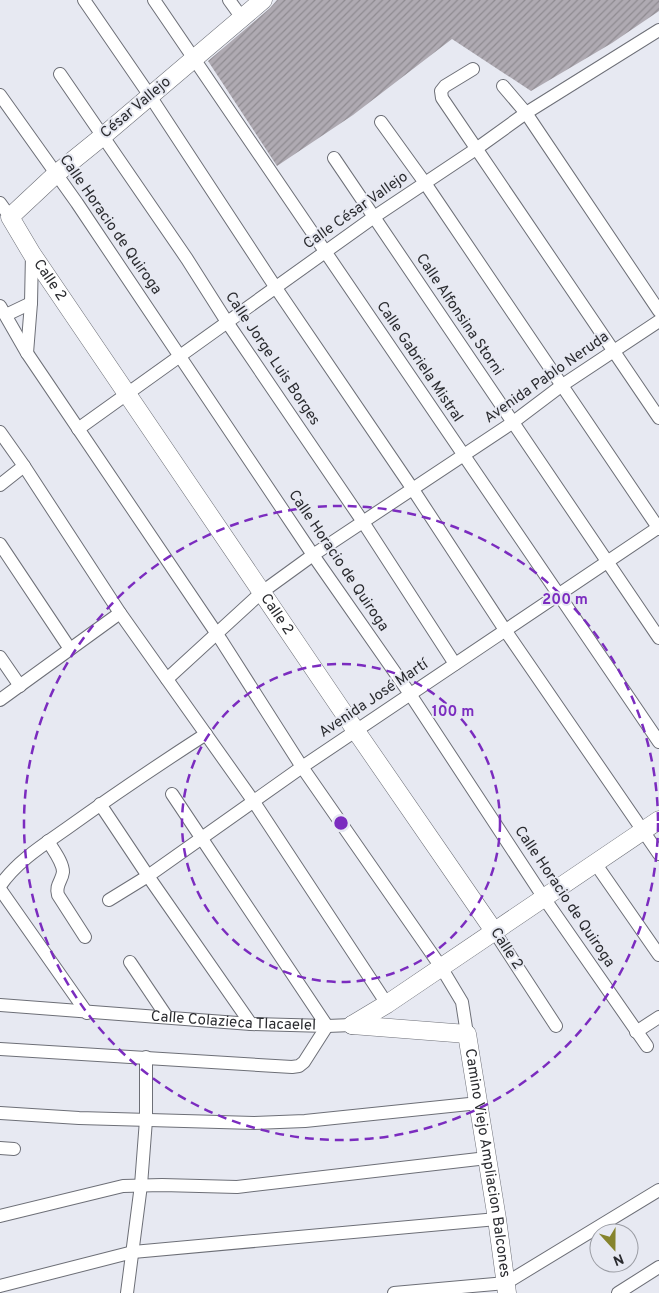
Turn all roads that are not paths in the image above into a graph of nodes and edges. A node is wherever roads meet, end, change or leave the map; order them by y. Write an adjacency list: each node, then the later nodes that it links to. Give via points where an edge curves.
1 (84, 0): 12 (street)
2 (154, 0): 7 (street, Calle Gabriela Mistral)
3 (229, 0): 5 (street)
4 (263, 0): 5 (street, César Vallejo)
5 (242, 18): 7 (street, César Vallejo)
6 (659, 30): 13 (street, Calle César Vallejo)
7 (194, 59): 12 (street, César Vallejo); 22 (street, Calle Gabriela Mistral)
8 (473, 68): 16 (street, via 445,86 442,98)
9 (60, 74): 15 (street, Calle Jorge Luis Borges)
10 (503, 86): 13 (street)
11 (0, 94): 18 (street, Calle Horacio de Quiroga)
12 (150, 96): 15 (street, César Vallejo); 24 (street)
13 (526, 113): 16 (street, Calle César Vallejo); 27 (street)
14 (382, 122): 19 (street)
15 (103, 136): 18 (street, César Vallejo); 28 (street, Calle Jorge Luis Borges)
16 (476, 149): 19 (street, Calle César Vallejo); 30 (street)
17 (334, 158): 21 (street, Calle Alfonsina Storni)
18 (56, 174): 20 (street, César Vallejo); 32 (street, Calle Horacio de Quiroga)
19 (425, 183): 21 (street, Calle César Vallejo); 33 (street)
20 (5, 210): 23 (street, Calle 2)
21 (374, 217): 22 (street, Calle César Vallejo); 36 (street, Calle Alfonsina Storni)
22 (325, 252): 24 (street, Calle César Vallejo); 39 (street, Calle Gabriela Mistral)
23 (32, 254): 25 (street); 34 (street, Calle 2)
24 (276, 288): 28 (street, Calle César Vallejo); 42 (street)
25 (31, 303): 26 (street); 31 (street)
26 (3, 310): 31 (street)
27 (659, 311)
28 (227, 322): 32 (street, Calle César Vallejo); 43 (street, Calle Jorge Luis Borges)
29 (659, 322): 30 (street, Avenida Pablo Neruda)
30 (613, 351): 33 (street, Avenida Pablo Neruda); 35 (street)
31 (28, 353): 37 (street)
32 (180, 355): 34 (street, Calle César Vallejo); 46 (street, Calle Horacio de Quiroga)
33 (561, 386): 36 (street, Avenida Pablo Neruda); 44 (street)
34 (127, 393): 37 (street, Calle César Vallejo); 48 (street, Calle 2)
35 (659, 418)
36 (512, 423): 39 (street, Avenida Pablo Neruda); 47 (street, Calle Alfonsina Storni)
37 (78, 429): 52 (street)
38 (0, 432): 40 (street)
39 (463, 456): 42 (street, Avenida Pablo Neruda); 49 (street, Calle Gabriela Mistral)
40 (24, 466): 41 (street); 50 (street)
41 (0, 485)
42 (412, 488): 43 (street, Avenida Pablo Neruda); 51 (street)
43 (363, 522): 46 (street, Avenida Pablo Neruda); 56 (street, Calle Jorge Luis Borges)
44 (659, 528): 47 (street, Avenida José Martí)
45 (0, 544): 54 (street)
46 (313, 555): 48 (street, Avenida Pablo Neruda); 59 (street, Calle Horacio de Quiroga)
47 (607, 562): 49 (street, Avenida José Martí); 53 (street, Calle Alfonsina Storni)
48 (262, 592): 52 (street, Avenida Pablo Neruda); 61 (street, Calle 2)
49 (559, 594): 51 (street, Avenida José Martí); 63 (street, Calle Gabriela Mistral)
50 (120, 613): 54 (street); 57 (street)
51 (505, 630): 56 (street, Avenida José Martí); 69 (street)
52 (216, 633): 57 (street, Avenida Pablo Neruda); 64 (street)
53 (659, 638)
54 (70, 649): 58 (street)
55 (0, 657): 58 (street)
56 (455, 664): 59 (street, Avenida José Martí)
57 (167, 679): 62 (street)
58 (20, 686): 60 (street)
59 (410, 694): 61 (street, Avenida José Martí); 76 (street, Calle Horacio de Quiroga)
60 (0, 700)
61 (356, 731): 64 (street, Avenida José Martí); 78 (street, Calle 2)
62 (206, 734): 66 (street); 67 (street)
63 (659, 742)
64 (302, 767): 66 (street, Avenida José Martí); 82 (street)
65 (172, 794): 70 (street)
66 (254, 802): 70 (street, Avenida José Martí); 84 (street)
67 (100, 804): 71 (street); 74 (street)
68 (659, 820): 69 (street)
69 (643, 831): 72 (street); 73 (street)
70 (202, 838): 74 (street, Avenida José Martí); 90 (street)
71 (48, 842): 75 (street, via 17,866); 79 (street, via 63,870 56,890)
72 (659, 854)
73 (595, 863): 76 (street); 80 (street)
74 (148, 876): 77 (street, Avenida José Martí); 88 (street)
75 (0, 888): 85 (street)
76 (544, 898): 78 (street); 92 (street, Calle Horacio de Quiroga)
77 (109, 900)
78 (494, 931): 82 (street); 91 (street, Calle 2)
79 (85, 938)
80 (659, 955)
81 (130, 962): 86 (street)
82 (441, 967): 84 (street); 93 (street, via 462,1002)
83 (2, 1003): 85 (street, Calle Colazieca Tlacaelel)
84 (387, 1004): 89 (street)
85 (87, 1013): 86 (street, Calle Colazieca Tlacaelel)
86 (168, 1017): 88 (street, Calle Colazieca Tlacaelel)
87 (659, 1017): 92 (street)
88 (251, 1024): 90 (street, Calle Colazieca Tlacaelel)
89 (352, 1025): 90 (street, Calle Colazieca Tlacaelel); 93 (street, Calle Colazieca Tlacaelel)
90 (326, 1026): 96 (street, via 299,1066)
91 (556, 1026)
92 (636, 1032): 94 (street, Calle Horacio de Quiroga)
93 (467, 1034): 97 (street, Camino Viejo Ampliacion Balcones)
94 (647, 1046)
95 (0, 1049): 96 (street)
96 (146, 1057): 99 (street)
97 (479, 1103): 99 (street, via 263,1123); 102 (street, Camino Viejo Ampliacion Balcones)
98 (0, 1113): 99 (street)
99 (146, 1120): 103 (street)
100 (0, 1148): 101 (street)
101 (14, 1148)
102 (486, 1158): 103 (street, via 237,1187); 106 (street, Camino Viejo Ampliacion Balcones)
103 (140, 1185): 105 (street, via 108,1189); 107 (street)
104 (659, 1190): 110 (street)
105 (0, 1216)
106 (497, 1219): 107 (street); 110 (street, Camino Viejo Ampliacion Balcones)
107 (133, 1252): 109 (street); 111 (street)
108 (659, 1267): 113 (street)
109 (0, 1286)
110 (506, 1288): 112 (street)
111 (128, 1293)
112 (394, 1293)
113 (618, 1293)

